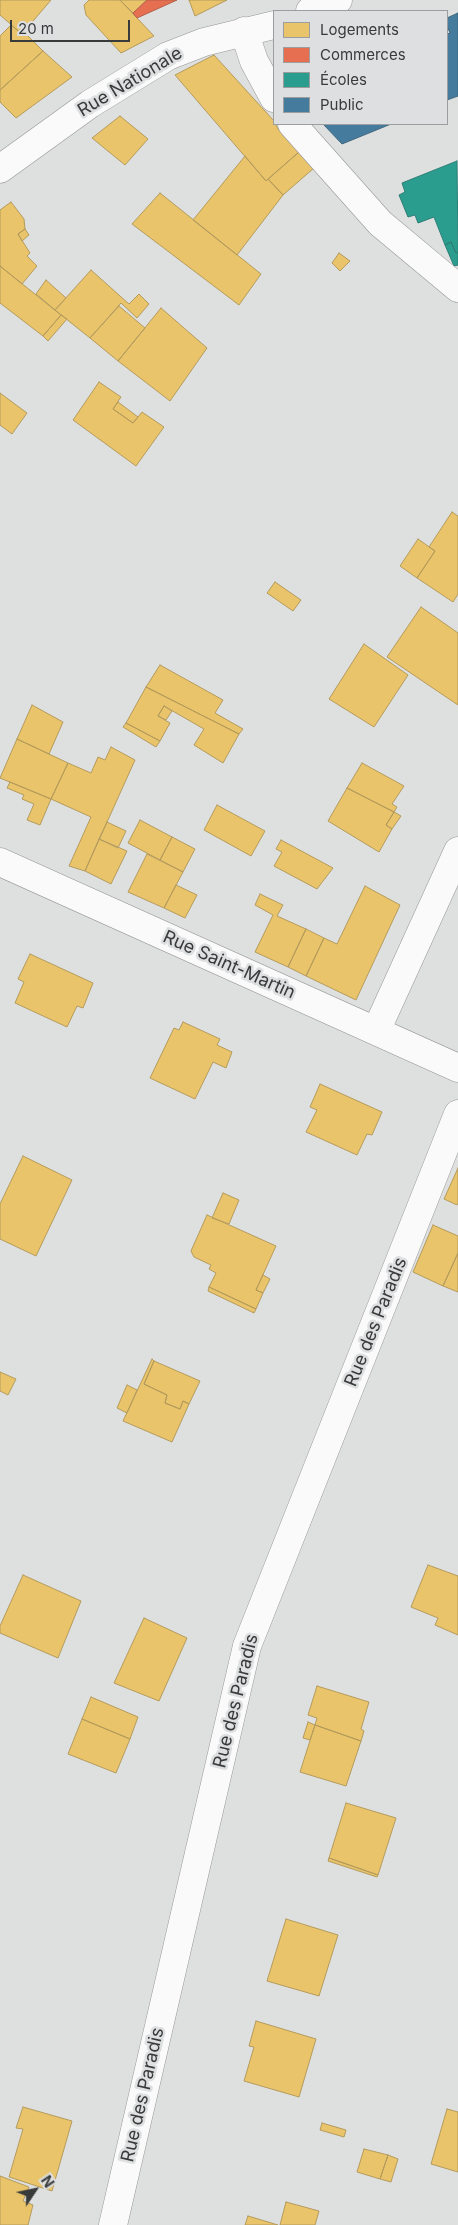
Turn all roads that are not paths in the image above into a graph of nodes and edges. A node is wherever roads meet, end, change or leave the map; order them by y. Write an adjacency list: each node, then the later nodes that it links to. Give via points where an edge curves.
1 (338, 0): 2 (street)
2 (313, 10)
3 (273, 25): 4 (street, Rue Nationale)
4 (244, 31): 5 (street, via 254,60); 7 (street, Rue Nationale, via 168,56 90,104)
5 (273, 96)
6 (293, 125): 8 (street, via 380,223)
7 (0, 169)
8 (458, 288)
9 (458, 852): 11 (street)
10 (0, 862): 11 (street, Rue Saint-Martin)
11 (376, 1031): 12 (street, Rue Saint-Martin)
12 (458, 1068)
13 (458, 1114): 14 (street, Rue des Paradis, via 247,1646)
14 (113, 2225)

